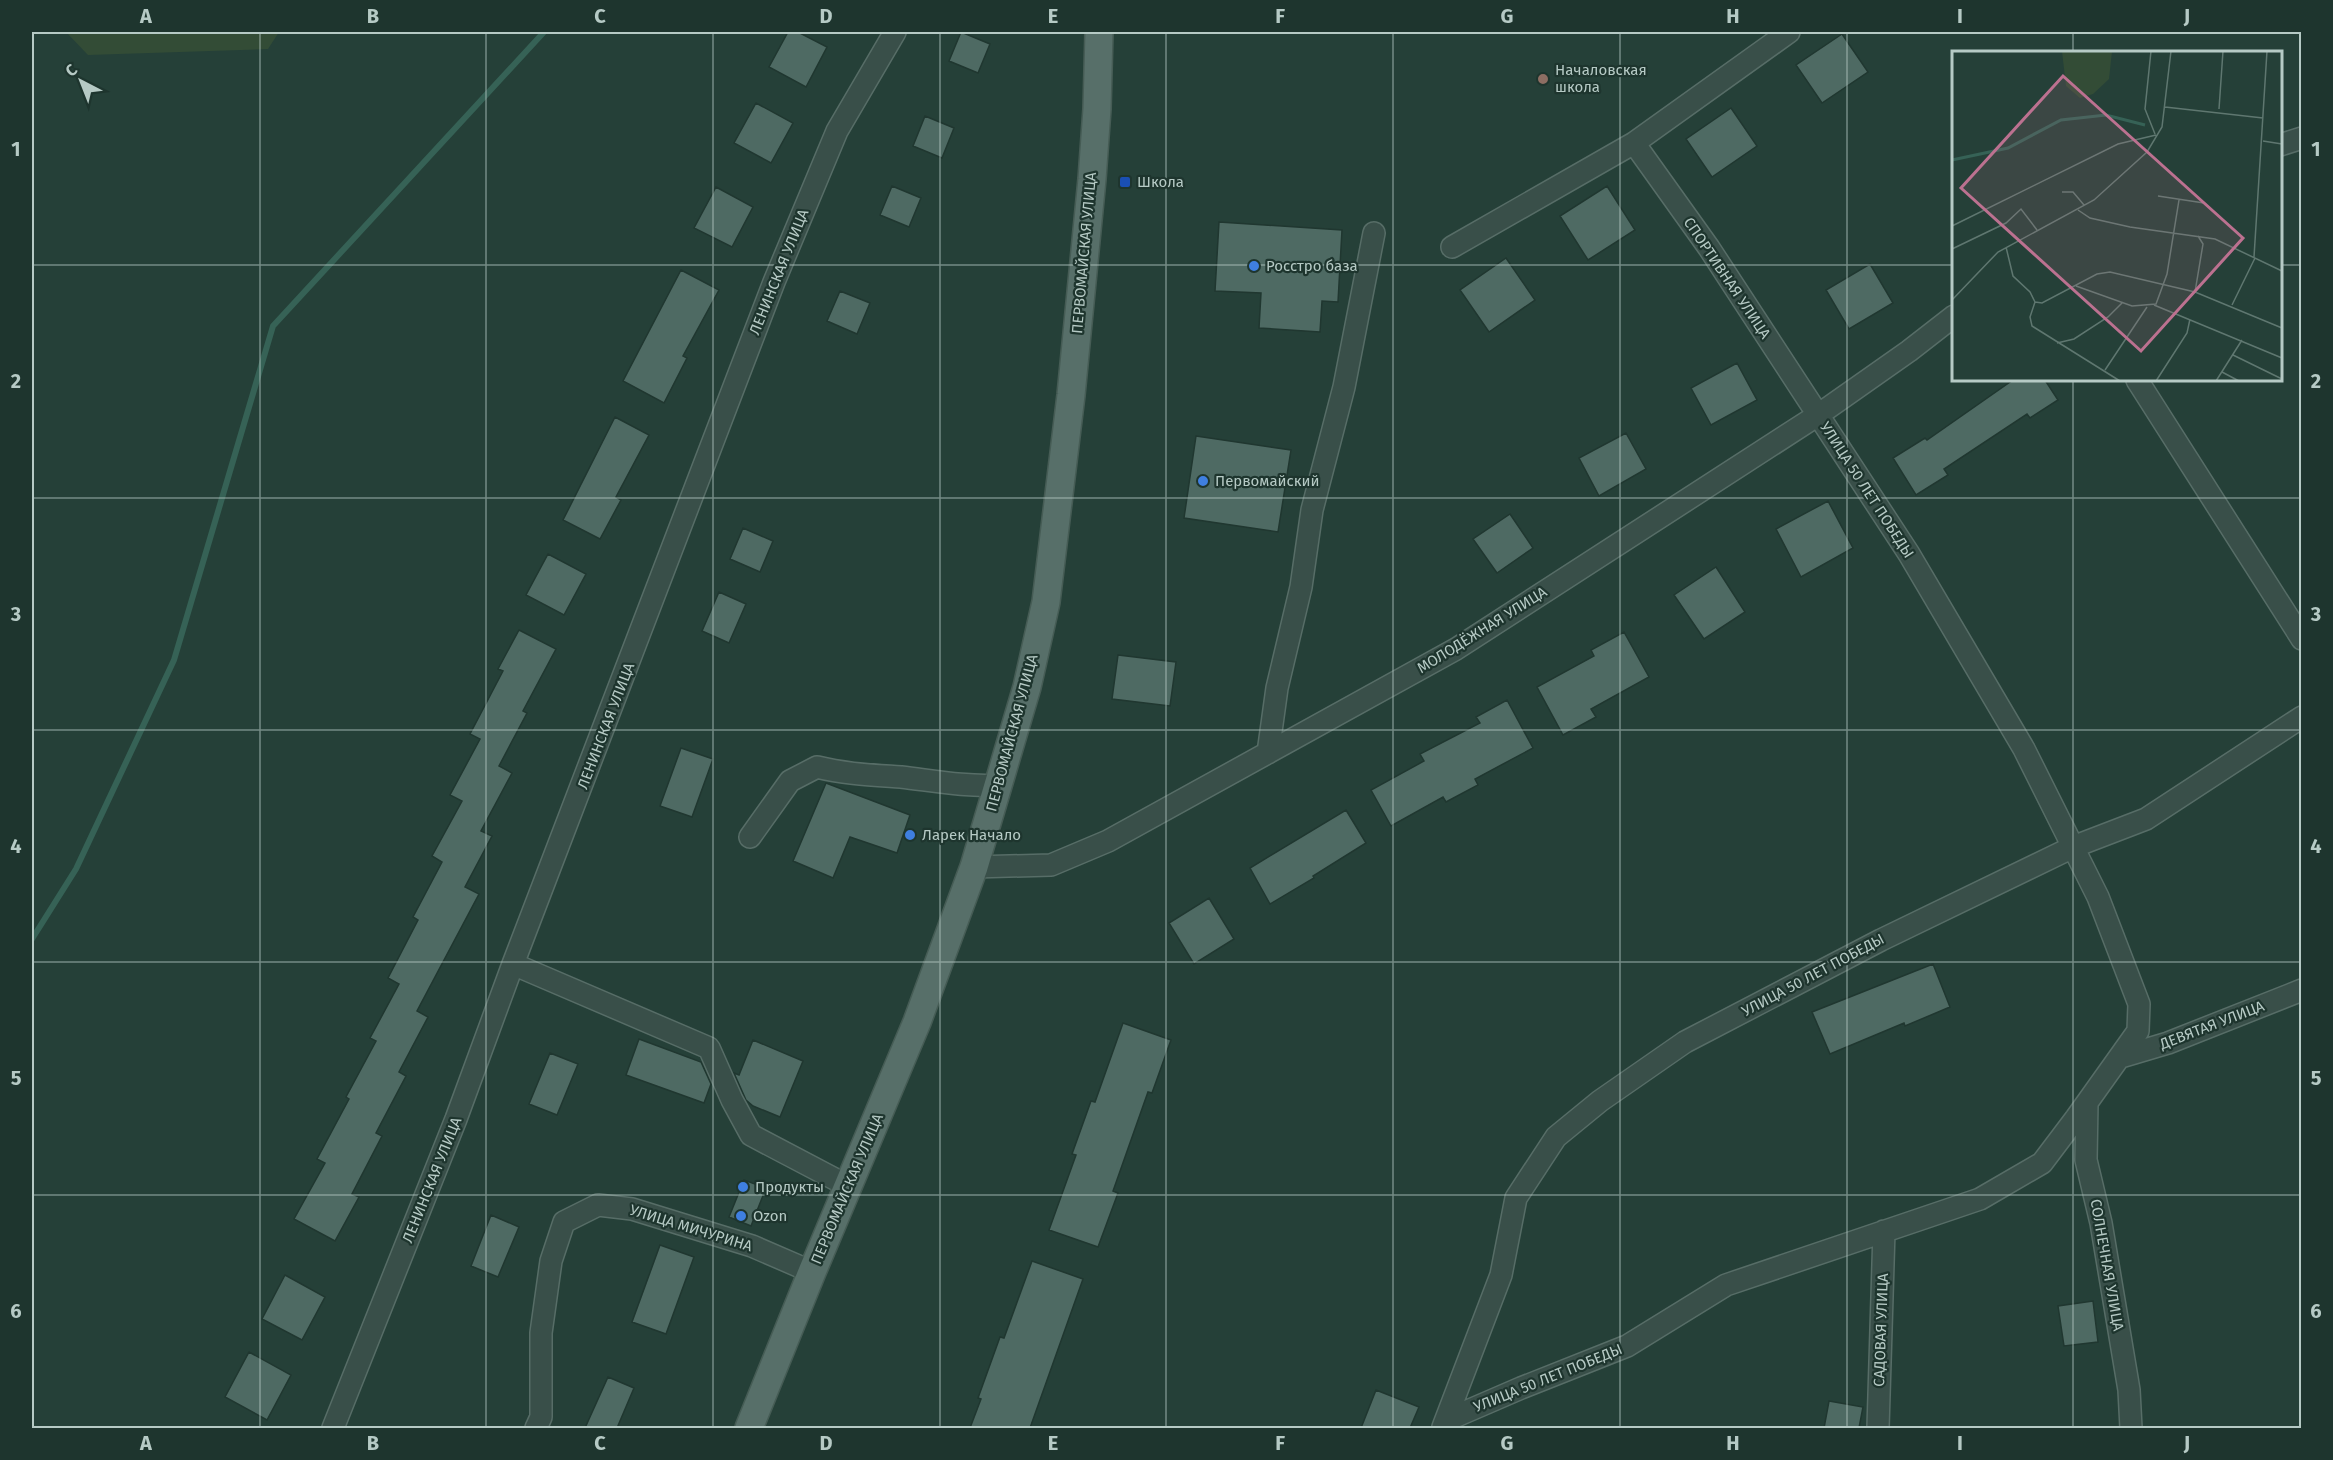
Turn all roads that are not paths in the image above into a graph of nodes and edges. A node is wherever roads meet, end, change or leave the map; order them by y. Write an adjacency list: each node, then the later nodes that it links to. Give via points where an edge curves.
1 (895, 32): 19 (street, ЛЕНИНСКАЯ УЛИЦА, via 837,131 774,282)
2 (1099, 32): 15 (main road, ПЕРВОМАЙСКАЯ УЛИЦА, via 1088,229 1046,602)
3 (1789, 32): 5 (street)
4 (2301, 138): 6 (street)
5 (1634, 143): 8 (street); 11 (street, СПОРТИВНАЯ УЛИЦА, via 1709,248)
6 (2282, 144)
7 (1374, 233): 14 (street, via 1344,387 1312,510)
8 (1452, 247)
9 (1952, 317): 11 (street, МОЛОДЁЖНАЯ УЛИЦА)
10 (2138, 381): 12 (street)
11 (1818, 416): 14 (street, МОЛОДЁЖНАЯ УЛИЦА, via 1456,649); 17 (street, УЛИЦА 50 ЛЕТ ПОБЕДЫ, via 1909,554 2024,749)
12 (2301, 639)
13 (2301, 717): 17 (street, УЛИЦА 50 ЛЕТ ПОБЕДЫ, via 2146,819)
14 (1268, 753): 18 (street, МОЛОДЁЖНАЯ УЛИЦА, via 1108,841 1051,864)
15 (1000, 785): 16 (street, via 973,787 817,767 790,781); 18 (main road, ПЕРВОМАЙСКАЯ УЛИЦА)
16 (750, 837)
17 (2073, 847): 21 (street, УЛИЦА 50 ЛЕТ ПОБЕДЫ, via 2098,897 2139,1004 2138,1031); 26 (street, УЛИЦА 50 ЛЕТ ПОБЕДЫ, via 1881,940 1685,1042 1556,1137 1516,1198 1501,1275)
18 (974, 867): 23 (main road, ПЕРВОМАЙСКАЯ УЛИЦА, via 917,1022)
19 (513, 964): 23 (street, via 709,1048 751,1135); 27 (street, ЛЕНИНСКАЯ УЛИЦА)
20 (2301, 990): 21 (street, ДЕВЯТАЯ УЛИЦА, via 2168,1043)
21 (2121, 1057): 22 (street, УЛИЦА 50 ЛЕТ ПОБЕДЫ)
22 (2088, 1103): 24 (street, УЛИЦА 50 ЛЕТ ПОБЕДЫ, via 2042,1162 1980,1199); 31 (street, СОЛНЕЧНАЯ УЛИЦА, via 2086,1160 2103,1234 2129,1390)
23 (848, 1186): 25 (main road, ПЕРВОМАЙСКАЯ УЛИЦА)
24 (1884, 1231): 26 (street, УЛИЦА 50 ЛЕТ ПОБЕДЫ, via 1726,1285 1627,1346 1521,1388); 30 (street, САДОВАЯ УЛИЦА)
25 (812, 1272): 28 (street, УЛИЦА МИЧУРИНА, via 752,1246 632,1209 598,1205 564,1222 550,1261 541,1334 541,1417); 29 (main road, ПЕРВОМАЙСКАЯ УЛИЦА)
26 (1445, 1424)
27 (333, 1428)
28 (537, 1428)
29 (749, 1428)
30 (1878, 1428)
31 (2131, 1428)

